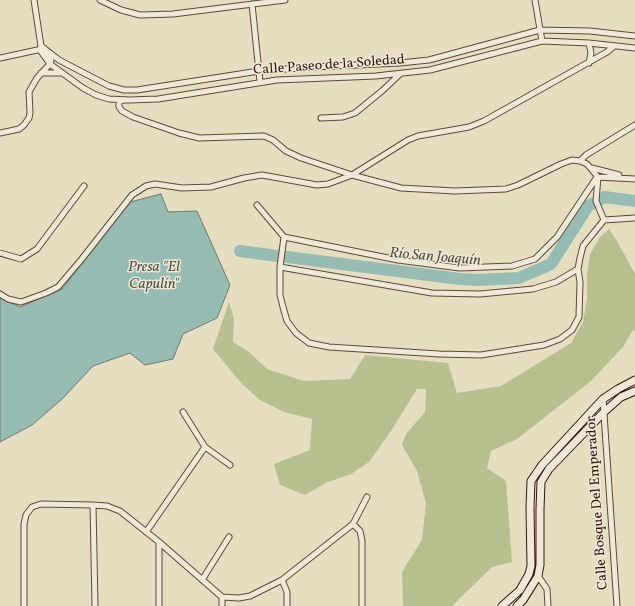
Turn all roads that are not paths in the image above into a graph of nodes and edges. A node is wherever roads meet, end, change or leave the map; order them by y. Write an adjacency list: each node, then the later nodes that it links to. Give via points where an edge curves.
1 (34, 0): 11 (street)
2 (100, 0): 5 (street, via 140,15 173,14)
3 (285, 0): 5 (street)
4 (535, 0): 6 (street)
5 (252, 4): 16 (street)
6 (540, 30): 7 (street, Calle Paseo de la Soledad, via 590,31); 8 (street); 16 (street, Calle Paseo de la Soledad, via 429,60 400,64)
7 (635, 36)
8 (542, 41): 9 (street, Calle Paseo de la Soledad); 19 (street, Calle Paseo de la Soledad, via 430,70)
9 (589, 44): 10 (street, Calle Paseo de la Soledad); 14 (street)
10 (614, 46): 12 (street, Calle Paseo de la Soledad); 14 (street)
11 (42, 48): 13 (street); 15 (street, Calle Paseo de la Soledad); 16 (street, Calle Paseo de la Soledad, via 93,78 124,90)
12 (635, 48)
13 (0, 58)
14 (589, 63): 27 (street, via 484,121 469,127 408,140)
15 (50, 64): 17 (street); 18 (street, Calle Paseo de la Soledad)
16 (259, 71): 20 (street)
17 (41, 73): 18 (street); 24 (street, via 29,92 29,118 19,129)
18 (62, 73): 21 (street, Calle Paseo de la Soledad, via 96,95)
19 (400, 74): 20 (street, Calle Paseo de la Soledad); 22 (street, via 355,113 343,117)
20 (260, 82): 21 (street, Calle Paseo de la Soledad, via 158,99)
21 (124, 100): 27 (street, via 120,101 119,107 132,117 179,133 199,138 264,136 301,158)
22 (321, 118)
23 (635, 125): 25 (street)
24 (0, 133)
25 (580, 161): 26 (street); 27 (street, via 572,160 560,164 518,185 494,190 401,188)
26 (592, 168): 28 (street); 29 (street)
27 (352, 175): 39 (street, via 328,184 316,185 262,175 211,187 182,188 155,184 146,186 132,195 58,287 21,302)
28 (620, 175)
29 (598, 177): 30 (street); 34 (street, via 596,202); 35 (street, via 557,237 535,259 512,266 460,268 398,260)
30 (635, 179)
31 (84, 186): 36 (street, via 37,249 22,259)
32 (257, 205): 35 (street)
33 (635, 218): 34 (street)
34 (604, 220): 38 (street, via 583,246)
35 (284, 237): 37 (street)
36 (0, 253)
37 (280, 268): 38 (street, via 432,293 480,294 533,289 556,282); 38 (street, via 280,295 287,321 296,333 309,343 329,347 481,355 544,345 560,339 572,330 579,317)
38 (578, 269)
39 (0, 294)
40 (635, 380): 42 (main road)
41 (635, 391): 44 (main road, via 621,397)
42 (603, 398): 44 (street, Calle Bosque Del Emperador); 63 (main road, via 542,464 531,481 531,566 520,590)
43 (182, 412): 45 (street)
44 (604, 412): 53 (main road, via 549,469 541,482); 66 (street, Calle Bosque Del Emperador)
45 (205, 447): 46 (street); 50 (street)
46 (230, 465)
47 (367, 497): 49 (street)
48 (93, 505): 50 (street, via 107,506 120,511); 57 (street, via 41,504 32,507 26,515); 58 (street)
49 (353, 524): 55 (street); 62 (street, via 360,531 362,541)
50 (146, 532): 52 (street)
51 (228, 538): 54 (street)
52 (158, 542): 54 (street); 59 (street)
53 (538, 576): 64 (main road); 65 (street, via 547,589)
54 (202, 580): 56 (street)
55 (282, 580): 56 (street, via 250,596); 61 (street, via 287,592)
56 (222, 597): 60 (street)
57 (24, 606)
58 (95, 606)
59 (159, 606)
60 (222, 606)
61 (287, 606)
62 (362, 606)
63 (502, 606)
64 (517, 606)
65 (548, 606)
66 (617, 606)

